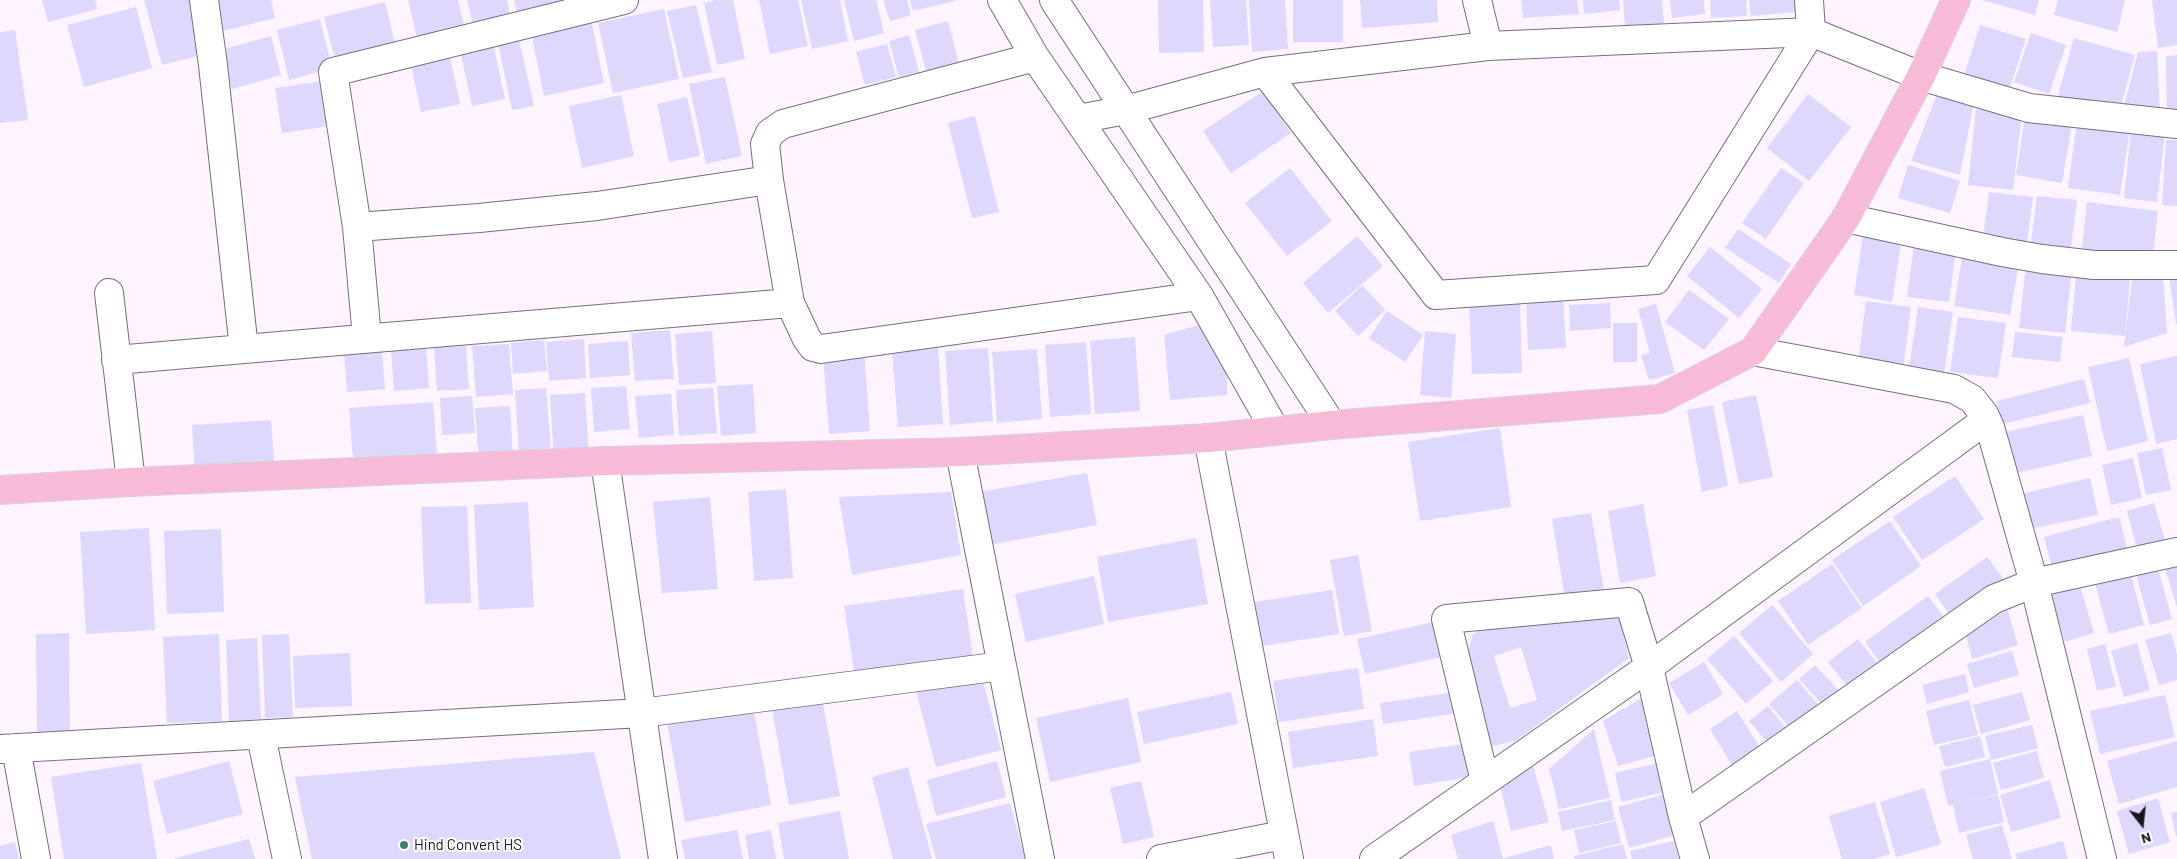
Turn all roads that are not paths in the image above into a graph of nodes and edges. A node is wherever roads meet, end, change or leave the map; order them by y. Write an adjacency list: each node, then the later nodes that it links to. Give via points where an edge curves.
1 (204, 0): 24 (street)
2 (624, 0): 18 (street, via 333,72)
3 (1002, 0): 10 (street)
4 (1054, 0): 13 (street)
5 (1477, 0): 9 (street)
6 (1809, 0): 8 (street)
7 (1956, 0): 12 (main road)
8 (1810, 32): 9 (street); 11 (street, via 1656,280 1436,295); 12 (street)
9 (1488, 46): 11 (street)
10 (1035, 57): 14 (street); 16 (street, via 782,124 770,133 764,144)
11 (1265, 72): 13 (street)
12 (1921, 76): 15 (street, via 2028,108); 17 (main road)
13 (1126, 110): 14 (street); 28 (street)
14 (1078, 119): 21 (street)
15 (2177, 124)
16 (769, 180): 18 (street, via 597,206); 22 (street)
17 (1846, 218): 19 (street, via 2042,259 2094,265); 25 (main road)
18 (357, 227): 23 (street)
19 (2177, 265)
20 (109, 293): 26 (street)
21 (1199, 296): 22 (street, via 821,349 813,347 807,339); 29 (street)
22 (790, 303): 23 (street)
23 (368, 338): 24 (street)
24 (244, 349): 26 (street)
25 (1753, 351): 27 (street, via 1954,389 1972,399); 28 (main road, via 1660,399)
26 (116, 360): 33 (street)
27 (1986, 420): 36 (street); 38 (street)
28 (1332, 425): 29 (main road)
29 (1275, 430): 30 (main road)
30 (1208, 438): 31 (main road); 44 (street)
31 (960, 452): 32 (main road); 37 (street)
32 (605, 461): 33 (main road); 39 (street)
33 (131, 482): 34 (main road)
34 (0, 490)
35 (2177, 552): 36 (street)
36 (2034, 582): 43 (street, via 1994,599); 52 (street)
37 (1002, 666): 39 (street); 48 (street)
38 (1649, 667): 42 (street); 42 (street, via 1630,602 1446,619); 43 (street)
39 (642, 713): 40 (street); 47 (street)
40 (262, 736): 41 (street); 46 (street)
41 (8, 748): 45 (street)
42 (1485, 781): 50 (street)
43 (1683, 817): 51 (street)
44 (1286, 847): 49 (street)
45 (36, 859)
46 (287, 859)
47 (663, 859)
48 (1040, 859)
49 (1161, 859)
50 (1374, 859)
51 (1695, 859)
52 (2102, 859)

